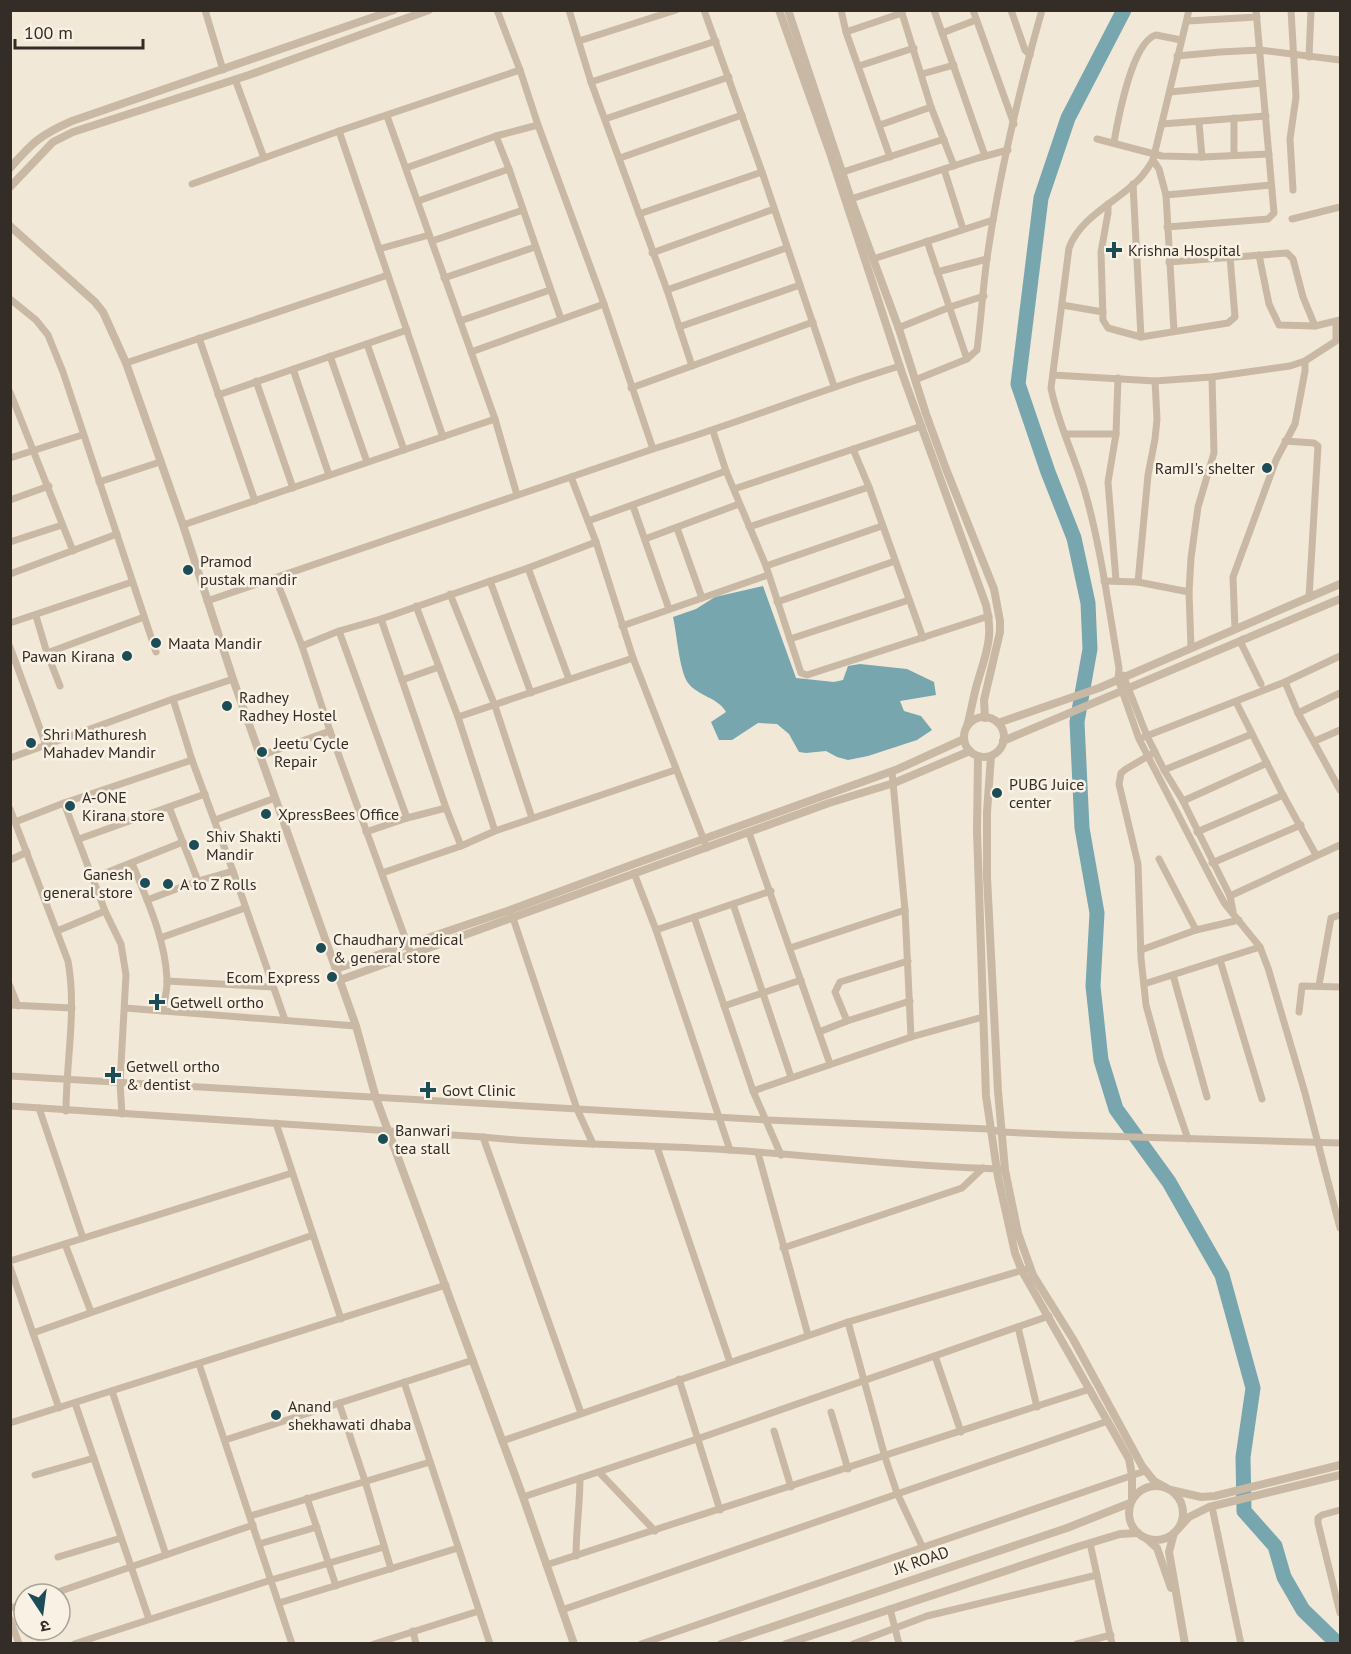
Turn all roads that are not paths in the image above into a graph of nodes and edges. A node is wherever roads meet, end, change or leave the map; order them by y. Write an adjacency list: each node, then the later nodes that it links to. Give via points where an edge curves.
1 (205, 10): 36 (street)
2 (394, 10): 36 (street)
3 (429, 10): 40 (street)
4 (497, 10): 37 (street)
5 (569, 10): 25 (street)
6 (676, 10): 25 (street)
7 (704, 10): 26 (street)
8 (779, 10): 135 (street)
9 (841, 10): 22 (street)
10 (934, 10): 23 (street)
11 (973, 10): 20 (street)
12 (1011, 10): 29 (street)
13 (1042, 10): 29 (street)
14 (1189, 10): 21 (street)
15 (1291, 10): 31 (street)
16 (1311, 10): 32 (street)
17 (791, 11): 75 (street)
18 (901, 12): 22 (street); 27 (street)
19 (1257, 14): 21 (street); 28 (street)
20 (976, 20): 23 (street); 51 (street)
21 (1187, 21): 24 (street)
22 (846, 32): 35 (street)
23 (942, 33): 34 (street)
24 (1181, 40): 30 (street); 59 (street, via 1156,35 1145,41 1124,91)
25 (579, 41): 41 (street)
26 (716, 41): 39 (street); 41 (street)
27 (914, 48): 35 (street); 38 (street)
28 (1260, 50): 30 (street); 31 (street); 42 (street)
29 (1030, 55): 51 (street)
30 (1177, 56): 43 (street)
31 (1294, 56): 32 (street); 80 (street, via 1296,97 1290,139)
32 (1309, 57): 33 (street)
33 (1341, 60)
34 (954, 65): 38 (street); 63 (street)
35 (859, 66): 54 (street)
36 (223, 70): 70 (street, via 47,132)
37 (520, 70): 46 (street); 53 (street)
38 (922, 74): 44 (street)
39 (729, 77): 45 (street); 49 (street)
40 (235, 79): 66 (street); 79 (street, via 73,132 53,142)
41 (591, 82): 49 (street)
42 (1262, 83): 43 (street); 47 (street)
43 (1170, 92): 52 (street)
44 (932, 107): 54 (street); 57 (street)
45 (742, 115): 67 (street); 74 (street)
46 (387, 116): 55 (street); 71 (street)
47 (1266, 116): 48 (street); 61 (street)
48 (1234, 118): 50 (street); 62 (street)
49 (605, 119): 67 (street)
50 (1198, 123): 52 (street); 68 (street)
51 (1014, 124): 60 (street)
52 (1162, 124): 65 (street)
53 (538, 125): 56 (street); 113 (street)
54 (880, 125): 64 (street)
55 (339, 131): 66 (street); 98 (street)
56 (496, 136): 71 (street); 72 (street)
57 (944, 139): 64 (street); 69 (street)
58 (1097, 139): 59 (street)
59 (1114, 142): 65 (street)
60 (1008, 150): 63 (street); 90 (street)
61 (1269, 154): 62 (street); 78 (street)
62 (1234, 155): 68 (street)
63 (985, 156): 69 (street)
64 (890, 157): 75 (street)
65 (1154, 157): 68 (street); 77 (street); 81 (street)
66 (264, 158): 76 (street)
67 (620, 158): 88 (street)
68 (1202, 158)
69 (954, 166): 73 (street)
70 (10, 168)
71 (406, 168): 83 (street)
72 (509, 169): 83 (street); 87 (street)
73 (944, 169): 82 (street); 93 (street)
74 (762, 172): 86 (street); 88 (street)
75 (843, 172): 82 (street)
76 (192, 184)
77 (1133, 184): 84 (street); 126 (street)
78 (1271, 185): 81 (street); 92 (street, via 1274,213 1268,219)
79 (10, 187)
80 (1293, 190)
81 (1166, 195): 92 (street)
82 (852, 199): 102 (street)
83 (418, 201): 94 (street)
84 (1108, 204): 114 (street, via 1073,237); 116 (street, via 1101,252)
85 (1341, 207): 89 (street)
86 (774, 209): 97 (street); 99 (street)
87 (523, 210): 94 (street); 96 (street)
88 (639, 213): 99 (street)
89 (1292, 219)
90 (993, 220): 93 (street); 103 (street)
91 (10, 226): 133 (street, via 95,302)
92 (1167, 227): 104 (street)
93 (963, 229): 95 (street)
94 (431, 238): 98 (street); 107 (street)
95 (927, 241): 102 (street); 105 (street)
96 (535, 248): 107 (street); 109 (street)
97 (786, 248): 108 (street); 110 (street)
98 (379, 249): 106 (street)
99 (652, 253): 110 (street)
100 (1259, 255): 101 (street); 121 (street, via 1291,255); 121 (street, via 1269,304 1279,326)
101 (1230, 257): 104 (street); 125 (street, via 1235,317 1228,323)
102 (873, 259): 123 (street)
103 (987, 259): 105 (street); 111 (street)
104 (1169, 262): 125 (street)
105 (937, 272): 115 (street)
106 (388, 275): 124 (street); 127 (street)
107 (444, 278): 118 (street)
108 (800, 285): 120 (street); 122 (street)
109 (550, 290): 117 (street); 118 (street)
110 (667, 290): 122 (street)
111 (984, 296): 115 (street); 131 (street, via 977,350)
112 (10, 299): 152 (street, via 48,334)
113 (604, 304): 117 (street); 144 (street)
114 (1062, 305): 116 (street); 137 (street)
115 (950, 307): 123 (street); 131 (street)
116 (1103, 312): 126 (street, via 1108,328)
117 (561, 319): 129 (street)
118 (460, 321): 129 (street)
119 (1338, 321): 121 (street); 132 (street, via 1336,341)
120 (813, 322): 134 (street); 143 (street)
121 (1315, 326)
122 (679, 327): 134 (street)
123 (898, 328): 140 (street)
124 (407, 330): 128 (street); 153 (street)
125 (1174, 332): 126 (street)
126 (1141, 337)
127 (199, 338): 133 (street); 146 (street)
128 (366, 344): 130 (street); 158 (street)
129 (471, 352): 147 (street)
130 (330, 356): 136 (street); 161 (street)
131 (967, 359): 140 (street)
132 (1305, 361): 138 (street); 154 (street, via 1295,424)
133 (126, 363): 160 (street)
134 (692, 366): 144 (street)
135 (900, 366): 143 (street); 148 (street)
136 (292, 369): 141 (street); 163 (street)
137 (1053, 375): 139 (street); 150 (street, via 1055,408)
138 (1212, 377): 142 (street); 198 (street, via 1215,453 1198,507)
139 (1118, 378): 142 (street); 151 (street)
140 (915, 380): 242 (street, via 998,604 1000,632 984,700)
141 (256, 381): 146 (street); 168 (street)
142 (1155, 381): 196 (street, via 1157,420)
143 (834, 386): 149 (street)
144 (631, 388): 155 (street)
145 (10, 392): 157 (street)
146 (218, 394): 172 (street)
147 (495, 419): 153 (street); 170 (street)
148 (922, 426): 156 (street); 209 (street)
149 (713, 431): 155 (street); 162 (street)
150 (1065, 434): 151 (street); 194 (street, via 1086,493)
151 (1116, 434): 192 (street, via 1108,482)
152 (82, 435): 157 (street); 165 (street)
153 (443, 437): 158 (street)
154 (1285, 441): 201 (street, via 1318,446); 214 (street, via 1233,577)
155 (653, 448): 164 (street)
156 (853, 449): 167 (street); 169 (street)
157 (34, 450): 159 (street); 166 (street)
158 (404, 450): 161 (street)
159 (10, 458)
160 (160, 462): 165 (street); 177 (street)
161 (367, 462): 163 (street)
162 (726, 471): 169 (street); 174 (street)
163 (329, 476): 168 (street)
164 (571, 477): 170 (street); 175 (street)
165 (99, 482): 181 (street)
166 (49, 486): 171 (street); 176 (street)
167 (868, 487): 178 (street); 179 (street)
168 (293, 488): 172 (street)
169 (734, 489): 173 (street)
170 (517, 495): 191 (street)
171 (10, 500)
172 (255, 501): 177 (street)
173 (739, 504): 179 (street); 180 (street)
174 (633, 506): 175 (street); 182 (street)
175 (588, 521): 184 (street)
176 (62, 525): 183 (street); 185 (street)
177 (183, 525): 204 (street)
178 (882, 526): 186 (street); 187 (street)
179 (749, 527): 187 (street)
180 (677, 528): 182 (street); 200 (street)
181 (117, 534): 185 (street); 195 (street)
182 (645, 538): 207 (street)
183 (10, 542)
184 (596, 542): 188 (street); 213 (street)
185 (73, 551): 189 (street)
186 (895, 561): 203 (street); 205 (street)
187 (766, 566): 190 (street)
188 (528, 568): 193 (street); 229 (street)
189 (10, 574)
190 (768, 575): 200 (street); 205 (street)
191 (276, 579): 204 (street); 219 (street)
192 (1116, 580): 194 (street); 196 (street)
193 (490, 581): 199 (street); 235 (street)
194 (1104, 581): 227 (street)
195 (132, 582): 208 (street); 210 (street)
196 (1138, 582): 198 (street)
197 (1341, 584): 201 (street)
198 (1189, 592): 221 (street)
199 (450, 594): 206 (street); 239 (street)
200 (702, 597): 207 (street)
201 (1308, 598): 214 (street)
202 (1341, 599): 217 (street)
203 (909, 600): 216 (street); 218 (street)
204 (207, 601): 228 (street)
205 (777, 602): 218 (street)
206 (416, 606): 211 (street); 226 (street)
207 (669, 609): 213 (street)
208 (36, 616): 212 (street); 223 (street)
209 (989, 616): 216 (street); 244 (street, via 987,654)
210 (144, 617): 222 (street); 223 (street)
211 (381, 619): 215 (street); 230 (street)
212 (10, 623)
213 (622, 626): 225 (street)
214 (1235, 630): 221 (street)
215 (339, 631): 219 (street); 277 (street)
216 (923, 638): 218 (street, via 807,675 798,670)
217 (1245, 638): 232 (street, via 1240,641); 234 (street)
218 (790, 639)
219 (302, 646): 246 (street)
220 (10, 647): 252 (street)
221 (1191, 648): 227 (street)
222 (156, 651)
223 (47, 652): 233 (street)
224 (1341, 657): 231 (street)
225 (633, 658): 229 (street); 262 (street)
226 (439, 667): 230 (street); 241 (street)
227 (1121, 678): 234 (street); 243 (street)
228 (233, 679): 237 (street); 255 (street)
229 (569, 679): 235 (street)
230 (402, 680): 275 (street)
231 (1285, 682): 238 (street); 240 (street)
232 (1261, 684)
233 (60, 686)
234 (1126, 690): 248 (street); 250 (street)
235 (531, 693): 239 (street)
236 (1341, 693): 240 (street)
237 (173, 699): 252 (street); 260 (street)
238 (1236, 702): 247 (street); 248 (street)
239 (495, 706): 241 (street); 278 (street)
240 (1298, 713): 251 (street)
241 (458, 717): 282 (street)
242 (985, 717): 243 (street); 244 (street)
243 (998, 723): 250 (street)
244 (967, 726): 249 (street)
245 (1341, 730): 251 (street)
246 (330, 731): 255 (street); 284 (street)
247 (1252, 734): 261 (street); 263 (street)
248 (1143, 738): 254 (street); 258 (street)
249 (964, 739): 253 (street); 265 (street)
250 (1003, 741): 257 (street)
251 (1315, 741): 266 (street)
252 (46, 745): 259 (street)
253 (970, 751): 256 (street); 267 (street)
254 (1155, 752): 258 (street); 263 (street)
255 (260, 756): 271 (street)
256 (978, 756): 257 (street); 343 (street)
257 (991, 756): 368 (street, via 987,877)
258 (1147, 756): 309 (street, via 1215,886); 321 (street, via 1121,773 1119,784 1138,864)
259 (10, 758)
260 (192, 760): 269 (street); 273 (street)
261 (1267, 763): 270 (street); 272 (street)
262 (675, 770): 278 (street); 288 (street)
263 (1164, 770): 272 (street)
264 (1341, 771): 266 (street)
265 (892, 772): 267 (street); 288 (street)
266 (1332, 775): 268 (street)
267 (894, 783): 285 (street); 307 (street)
268 (1341, 790)
269 (205, 794): 274 (street); 279 (street)
270 (1283, 795): 281 (street); 283 (street)
271 (275, 798): 279 (street); 325 (street)
272 (1183, 801): 283 (street)
273 (64, 803): 280 (street); 286 (street)
274 (170, 807): 286 (street); 287 (street)
275 (446, 808): 277 (street); 290 (street)
276 (10, 809): 280 (street)
277 (407, 818): 284 (street)
278 (532, 818): 282 (street)
279 (215, 820): 297 (street)
280 (15, 822): 291 (street)
281 (1301, 825): 292 (street); 296 (street)
282 (495, 831): 290 (street)
283 (1197, 831): 296 (street)
284 (366, 832): 298 (street)
285 (749, 833): 288 (street); 302 (street)
286 (79, 839): 300 (street)
287 (183, 842): 295 (street); 301 (street)
288 (705, 843): 299 (street); 310 (street)
289 (1341, 844): 292 (street)
290 (461, 846): 298 (street)
291 (27, 852): 294 (street); 316 (street)
292 (1317, 855): 303 (street)
293 (1159, 859): 315 (street)
294 (10, 860)
295 (132, 863): 300 (street); 304 (street)
296 (1212, 863): 303 (street)
297 (233, 871): 301 (street); 306 (street)
298 (381, 873): 318 (street)
299 (634, 873): 310 (street); 314 (street)
300 (93, 878): 308 (street)
301 (198, 881): 304 (street)
302 (771, 891): 305 (street); 320 (street)
303 (1230, 896): 309 (street)
304 (147, 900): 317 (street)
305 (733, 904): 312 (street); 335 (street)
306 (245, 908): 317 (street); 333 (street)
307 (905, 910): 320 (street); 324 (street)
308 (105, 911): 316 (street); 340 (street, via 121,944)
309 (1233, 911): 313 (street)
310 (511, 914): 318 (street); 322 (street); 360 (street)
311 (1341, 915): 331 (street, via 1331,918)
312 (694, 917): 314 (street); 338 (street)
313 (1239, 920): 315 (street); 319 (street)
314 (656, 930): 363 (street)
315 (1196, 930): 321 (street)
316 (57, 931): 339 (street, via 68,961)
317 (160, 938): 329 (street)
318 (407, 944): 322 (street); 325 (street)
319 (1260, 947): 323 (street); 371 (street)
320 (790, 948): 328 (street)
321 (1142, 950): 330 (street)
322 (411, 954): 327 (street)
323 (1220, 960): 326 (street); 357 (street)
324 (908, 961): 336 (street); 345 (street, via 840,982 835,992)
325 (336, 969): 327 (street)
326 (1173, 975): 330 (street); 355 (street)
327 (340, 980): 346 (street)
328 (801, 980): 335 (street); 347 (street)
329 (167, 981): 333 (street); 341 (street)
330 (1144, 984): 370 (street, via 1161,1060)
331 (1318, 985): 334 (street); 342 (street, via 1302,986)
332 (10, 986): 337 (street)
333 (273, 987): 344 (street)
334 (1341, 987)
335 (763, 993): 338 (street); 351 (street)
336 (910, 1000): 345 (street); 348 (street)
337 (14, 1006): 339 (street)
338 (724, 1006): 354 (street)
339 (72, 1008): 352 (street)
340 (126, 1008): 341 (street); 353 (street)
341 (163, 1011): 344 (street)
342 (1299, 1012)
343 (983, 1017): 348 (street); 366 (street)
344 (285, 1020): 346 (street)
345 (847, 1021): 347 (street)
346 (356, 1026): 356 (street)
347 (819, 1032): 349 (street)
348 (911, 1037): 349 (street)
349 (830, 1064): 351 (street)
350 (10, 1076): 352 (street)
351 (791, 1077): 354 (street)
352 (66, 1078): 353 (street); 361 (street)
353 (120, 1083): 356 (street); 362 (street)
354 (753, 1090): 364 (street)
355 (1207, 1097)
356 (376, 1098): 360 (street); 367 (street)
357 (1262, 1099)
358 (10, 1106): 359 (street)
359 (39, 1108): 361 (street); 383 (street)
360 (577, 1109): 363 (street); 373 (street)
361 (66, 1110): 362 (street)
362 (122, 1114): 365 (street)
363 (719, 1116): 364 (street); 375 (street)
364 (767, 1120): 366 (street); 377 (street)
365 (276, 1123): 367 (street); 380 (street)
366 (989, 1129): 368 (street); 379 (street)
367 (387, 1131): 369 (street); 389 (street)
368 (1001, 1132): 370 (street); 379 (street)
369 (483, 1137): 373 (street); 411 (street)
370 (1188, 1139): 371 (street)
371 (1318, 1142): 372 (street); 381 (street)
372 (1341, 1143)
373 (593, 1144): 374 (street)
374 (657, 1147): 375 (street); 399 (street)
375 (730, 1150): 376 (street)
376 (758, 1153): 377 (street); 385 (street)
377 (781, 1155): 378 (street)
378 (983, 1168): 379 (street); 385 (street, via 962,1188)
379 (1001, 1169): 388 (street)
380 (292, 1173): 382 (street); 383 (street)
381 (1341, 1228)
382 (313, 1235): 390 (street); 392 (street)
383 (83, 1238): 384 (street)
384 (65, 1244): 386 (street); 390 (street)
385 (783, 1248): 396 (street)
386 (10, 1261)
387 (10, 1267): 395 (street)
388 (1026, 1269): 391 (street); 393 (street); 424 (street, via 1073,1339)
389 (446, 1286): 392 (street); 398 (street)
390 (91, 1312): 395 (street)
391 (1049, 1316): 394 (street); 404 (street)
392 (341, 1319): 400 (street)
393 (848, 1322): 396 (street); 402 (street)
394 (1018, 1327): 397 (street); 408 (street)
395 (33, 1333): 409 (street)
396 (808, 1335): 399 (street)
397 (935, 1356): 402 (street); 415 (street)
398 (473, 1360): 403 (street); 418 (street)
399 (730, 1362): 401 (street)
400 (199, 1364): 405 (street); 417 (street)
401 (679, 1379): 411 (street); 416 (street)
402 (865, 1381): 416 (street); 419 (street)
403 (404, 1382): 407 (street); 421 (street)
404 (1090, 1389): 408 (street); 412 (street)
405 (112, 1391): 406 (street); 453 (street)
406 (75, 1403): 409 (street); 420 (street)
407 (339, 1403): 417 (street); 430 (street)
408 (1037, 1407): 415 (street)
409 (59, 1408): 413 (street)
410 (831, 1412): 423 (street)
411 (581, 1413): 418 (street)
412 (1108, 1421): 427 (street, via 1129,1459); 433 (street)
413 (10, 1423)
414 (774, 1431): 431 (street)
415 (961, 1432): 419 (street)
416 (697, 1439): 425 (street); 439 (street)
417 (225, 1440): 441 (street)
418 (502, 1441): 435 (street)
419 (885, 1457): 423 (street); 433 (street)
420 (94, 1458): 426 (street); 447 (street)
421 (430, 1462): 430 (street); 452 (street)
422 (1341, 1465): 434 (street)
423 (848, 1469): 431 (street)
424 (1145, 1471): 427 (street); 432 (street)
425 (599, 1472): 429 (street); 444 (street)
426 (35, 1474)
427 (1132, 1475): 437 (street); 450 (street)
428 (1336, 1476): 434 (street)
429 (580, 1478): 435 (street); 454 (street)
430 (365, 1480): 436 (street); 451 (street)
431 (791, 1487): 439 (street)
432 (1168, 1489): 434 (street, via 1201,1497); 437 (street, via 1149,1486); 445 (street, via 1182,1504 1181,1522)
433 (897, 1494): 450 (street); 466 (street)
434 (1237, 1495): 438 (street)
435 (523, 1497): 457 (street)
436 (307, 1498): 441 (street); 443 (street)
437 (1131, 1502): 446 (street, via 1129,1516 1133,1528); 483 (street, JK ROAD, via 1067,1528)
438 (1212, 1507): 445 (street, via 1189,1517); 490 (street)
439 (720, 1510): 444 (street)
440 (1341, 1510): 469 (street, via 1318,1518)
441 (250, 1516): 442 (street)
442 (253, 1525): 449 (street); 453 (street)
443 (317, 1527): 449 (street); 456 (street)
444 (655, 1531): 454 (street)
445 (1175, 1531): 446 (street, via 1159,1540); 468 (street, via 1169,1552)
446 (1141, 1535): 448 (street, via 1120,1534); 468 (street, via 1157,1548)
447 (121, 1538): 455 (street); 458 (street)
448 (1090, 1543): 460 (street); 465 (street)
449 (259, 1544): 461 (street)
450 (922, 1546): 482 (street)
451 (384, 1547): 456 (street); 459 (street)
452 (458, 1548): 459 (street); 467 (street)
453 (166, 1555): 458 (street)
454 (576, 1556): 457 (street)
455 (58, 1557)
456 (329, 1563): 461 (street); 462 (street)
457 (546, 1565): 466 (street)
458 (131, 1567): 463 (street); 471 (street)
459 (391, 1569): 462 (street)
460 (1097, 1575): 472 (street, via 927,1616); 474 (street)
461 (271, 1580): 464 (street); 471 (street)
462 (336, 1586): 464 (street)
463 (72, 1587)
464 (279, 1604): 477 (street)
465 (890, 1609): 472 (street); 484 (street)
466 (562, 1610): 481 (street)
467 (479, 1611): 473 (street); 480 (street)
468 (1179, 1612): 489 (street)
469 (1341, 1613)
470 (10, 1619): 475 (street)
471 (149, 1619): 476 (street)
472 (895, 1628): 485 (street); 486 (street)
473 (413, 1632): 478 (street); 479 (street)
474 (1111, 1635): 487 (street); 488 (street)
475 (19, 1644)
476 (74, 1644)
477 (292, 1644)
478 (374, 1644)
479 (416, 1644)
480 (490, 1644)
481 (574, 1644)
482 (640, 1644)
483 (721, 1644)
484 (786, 1644)
485 (853, 1644)
486 (899, 1644)
487 (1077, 1644)
488 (1112, 1644)
489 (1185, 1644)
490 (1241, 1644)

